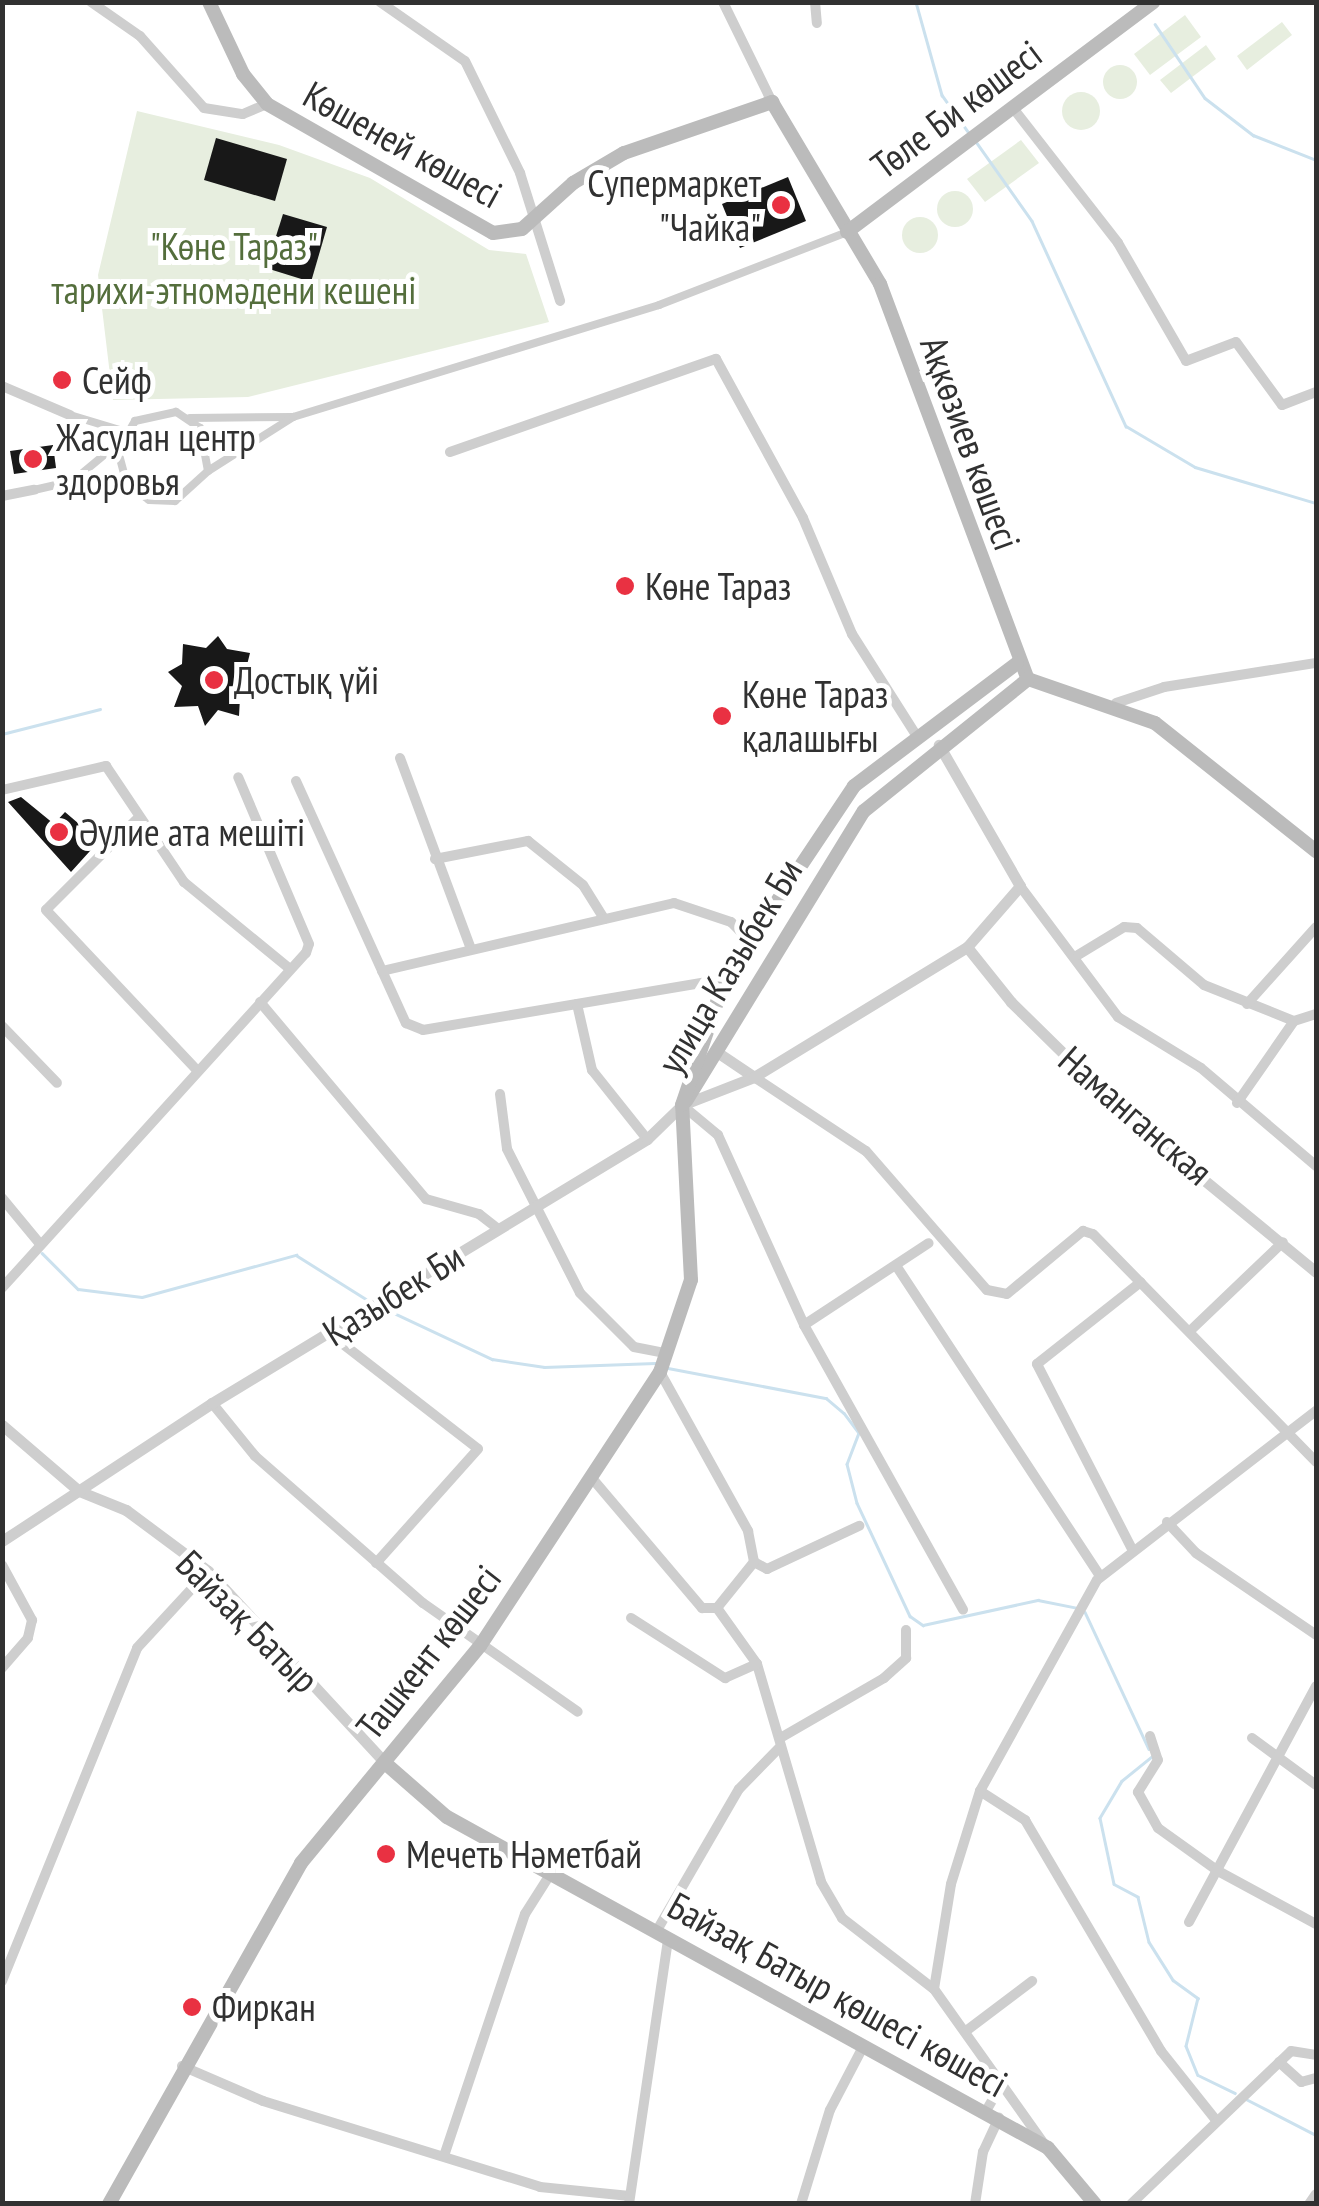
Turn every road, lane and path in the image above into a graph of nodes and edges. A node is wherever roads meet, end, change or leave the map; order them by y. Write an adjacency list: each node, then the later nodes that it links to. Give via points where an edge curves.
1 (91, 2): 9 (street, via 140,36 204,108 243,114)
2 (209, 2): 9 (main road, Көшеней көшесі, via 243,74)
3 (380, 2): 11 (street, via 465,61)
4 (722, 2): 8 (street)
5 (815, 2): 7 (street)
6 (1152, 2): 10 (main road, Төле Би көшесі)
7 (817, 23)
8 (772, 102): 11 (main road, Көшеней көшесі, via 596,166); 12 (main road, Ақкөзиев көшесі)
9 (267, 104): 11 (main road, Көшеней көшесі, via 492,233)
10 (1013, 108): 12 (main road, Төле Би көшесі); 15 (street, via 1118,244 1186,361 1236,342 1282,405)
11 (535, 220): 13 (street)
12 (847, 232): 17 (street, via 659,305); 27 (main road, Ақкөзиев көшесі, via 880,284)
13 (560, 301)
14 (2, 386): 16 (street)
15 (1316, 392)
16 (70, 415): 19 (street)
17 (294, 417): 18 (street); 22 (street)
18 (190, 418): 19 (street, via 148,414); 22 (street, via 207,440)
19 (126, 432): 20 (street)
20 (121, 441): 23 (street); 24 (street)
21 (450, 452): 31 (street, via 716,359 803,518 860,648)
22 (208, 472): 24 (street, via 175,501 149,500)
23 (73, 481): 24 (street); 25 (street)
24 (127, 484)
25 (34, 490): 26 (street)
26 (2, 496)
27 (1017, 663): 29 (main road, Ақкөзиев көшесі); 31 (main road, улица Казыбек Би)
28 (1316, 663): 30 (street, via 1164,687)
29 (1028, 679): 30 (main road); 32 (main road, улица Казыбек Би)
30 (1116, 704): 39 (main road, via 1204,757)
31 (916, 735): 38 (main road, улица Казыбек Би, via 854,786)
32 (939, 744): 41 (main road, улица Казыбек Би, via 864,811); 42 (street)
33 (400, 758): 40 (street)
34 (238, 777): 49 (street, via 309,944)
35 (296, 781): 50 (street)
36 (2, 790): 37 (street, via 106,766)
37 (136, 820): 49 (street, via 184,882); 59 (street, via 46,910)
38 (809, 846): 41 (main road); 45 (main road, улица Казыбек Би)
39 (1316, 851)
40 (435, 859): 43 (street, via 528,841 583,885); 46 (street)
41 (831, 860): 58 (main road, улица Казыбек Би)
42 (1020, 886): 47 (street); 48 (street)
43 (604, 919): 45 (street, via 695,906); 46 (street)
44 (1316, 927): 54 (street)
45 (750, 941): 51 (main road, улица Казыбек Би)
46 (470, 946): 50 (street)
47 (968, 947): 60 (street); 70 (street, Наманганская, via 1011,1002 1131,1120)
48 (1078, 955): 54 (street, via 1124,926 1137,928 1204,985); 63 (street, via 1118,1017 1201,1068)
49 (290, 969): 52 (street)
50 (382, 971): 53 (street, via 406,1024 423,1030)
51 (726, 979): 53 (street); 64 (main road, улица Казыбек Би)
52 (260, 1002): 59 (street); 69 (street, via 426,1199 479,1214)
53 (576, 1004): 65 (street, via 592,1070)
54 (1247, 1004): 56 (street)
55 (1316, 1014): 56 (street)
56 (1294, 1021): 63 (street)
57 (2, 1026): 61 (street)
58 (717, 1052): 60 (street); 64 (main road, улица Казыбек Би)
59 (196, 1069): 71 (street)
60 (754, 1077): 64 (street); 75 (street, via 866,1151 987,1290 1007,1294 1083,1232)
61 (57, 1083)
62 (500, 1094): 68 (street, via 507,1150)
63 (1237, 1103): 66 (street)
64 (682, 1105): 65 (street, Қазыбек Би); 77 (street, via 718,1135); 80 (main road, Ташкент көшесі, via 691,1280)
65 (647, 1139): 68 (street, Қазыбек Би)
66 (1316, 1166)
67 (2, 1198): 71 (street)
68 (533, 1207): 69 (street, Қазыбек Би); 80 (street, via 580,1293 614,1332)
69 (497, 1228): 79 (street, Қазыбек Би)
70 (1282, 1242): 74 (street, Наманганская); 78 (street)
71 (40, 1244): 76 (street)
72 (929, 1244): 73 (street)
73 (897, 1267): 77 (street); 97 (street)
74 (1316, 1272)
75 (1141, 1282): 78 (street); 92 (street, via 1037,1364)
76 (2, 1288)
77 (804, 1326): 99 (street)
78 (1191, 1330): 85 (street)
79 (330, 1334): 82 (street, Қазыбек Би); 93 (street, via 478,1449)
80 (666, 1354): 81 (main road, Ташкент көшесі)
81 (660, 1372): 87 (main road, Ташкент көшесі); 94 (street, via 748,1531)
82 (212, 1403): 88 (street, Қазыбек Би); 93 (street, via 254,1456)
83 (1316, 1412): 85 (street)
84 (2, 1425): 88 (street, Байзақ Батыр)
85 (1290, 1433): 86 (street); 89 (street)
86 (1316, 1462)
87 (592, 1477): 98 (street, via 702,1608); 103 (main road, Ташкент көшесі)
88 (79, 1490): 91 (street); 96 (street, Байзақ Батыр, via 126,1510)
89 (1167, 1522): 92 (street); 102 (street, via 1196,1553)
90 (859, 1526): 94 (street, via 767,1570)
91 (2, 1542)
92 (1132, 1549): 97 (street)
93 (376, 1562): 103 (street)
94 (754, 1562): 98 (street)
95 (2, 1565): 105 (street, via 32,1620 28,1638)
96 (208, 1572): 112 (street, Байзақ Батыр); 120 (street, via 137,1648)
97 (1100, 1576): 114 (street)
98 (717, 1608): 104 (street)
99 (963, 1610)
100 (631, 1618): 104 (street, via 724,1678)
101 (906, 1630): 110 (street, via 906,1658 884,1678)
102 (1316, 1635)
103 (480, 1646): 107 (street); 112 (main road, Ташкент көшесі)
104 (758, 1664): 110 (street)
105 (2, 1668)
106 (1316, 1686): 111 (street)
107 (578, 1712)
108 (1150, 1736): 115 (street, via 1158,1760 1138,1792 1158,1828)
109 (1252, 1738): 111 (street)
110 (781, 1743): 119 (street, via 739,1789); 122 (street, via 821,1882 842,1918)
111 (1278, 1760): 113 (street); 115 (street)
112 (385, 1763): 116 (main road, Байзақ Батыр қөшесі көшесі, via 447,1816); 127 (main road, Ташкент көшесі, via 301,1863)
113 (1316, 1784)
114 (980, 1791): 122 (street, via 950,1884); 131 (street, via 1025,1820 1161,2051)
115 (1218, 1872): 117 (street); 118 (street)
116 (550, 1873): 119 (main road, Байзақ Батыр қөшесі көшесі); 133 (street, via 524,1914)
117 (1189, 1922)
118 (1316, 1924)
119 (662, 1936): 124 (main road, Байзақ Батыр қөшесі көшесі); 135 (street)
120 (2, 1981)
121 (1032, 1982): 123 (street)
122 (934, 1989): 123 (street)
123 (966, 2030): 129 (street)
124 (863, 2048): 130 (main road, Байзақ Батыр қөшесі көшесі); 137 (street, via 830,2110)
125 (1316, 2055): 126 (street, via 1302,2049)
126 (1280, 2062): 128 (street, via 1300,2082); 131 (street)
127 (182, 2065): 133 (street, via 263,2101); 136 (main road, Ташкент көшесі)
128 (1316, 2078)
129 (1000, 2086): 130 (street); 132 (street)
130 (992, 2115): 132 (main road, Байзақ Батыр қөшесі көшесі); 138 (street)
131 (1216, 2120): 140 (street)
132 (1048, 2148): 139 (main road, Байзақ Батыр қөшесі көшесі)
133 (444, 2156): 135 (street, via 540,2187)
134 (1316, 2194): 141 (street)
135 (629, 2200)
136 (108, 2204)
137 (801, 2204)
138 (975, 2204)
139 (1095, 2204)
140 (1132, 2204)
141 (1309, 2204)

